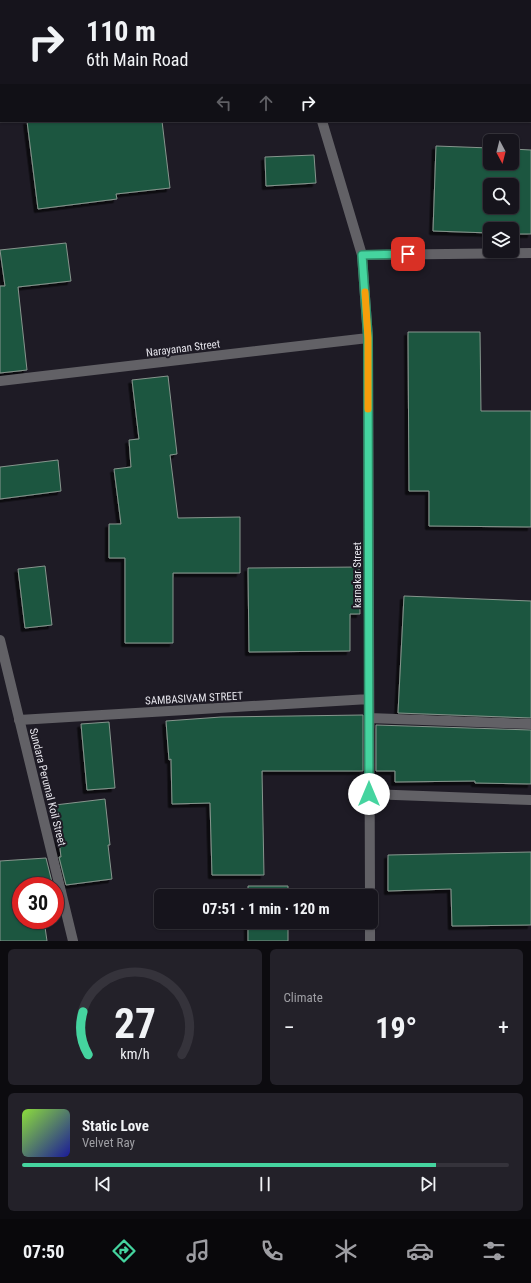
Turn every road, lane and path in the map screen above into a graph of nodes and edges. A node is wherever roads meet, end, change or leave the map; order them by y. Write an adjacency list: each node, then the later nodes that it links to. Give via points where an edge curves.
1 (322, 122): 3 (street, karnakar Street)
2 (531, 253): 3 (street)
3 (362, 255): 4 (street, karnakar Street)
4 (368, 338): 5 (street, Narayanan Street); 7 (street, karnakar Street)
5 (0, 381)
6 (0, 640): 9 (street, Sundara Perumal Koil Street)
7 (369, 699): 8 (street, karnakar Street); 9 (street, SAMBASIVAM STREET)
8 (369, 718): 10 (street); 11 (street, karnakar Street)
9 (19, 720): 15 (street, Sundara Perumal Koil Street)
10 (531, 724)
11 (369, 794): 12 (street); 13 (street, karnakar Street)
12 (531, 800)
13 (370, 889)
14 (370, 929): 16 (street)
15 (73, 941)
16 (370, 941)

